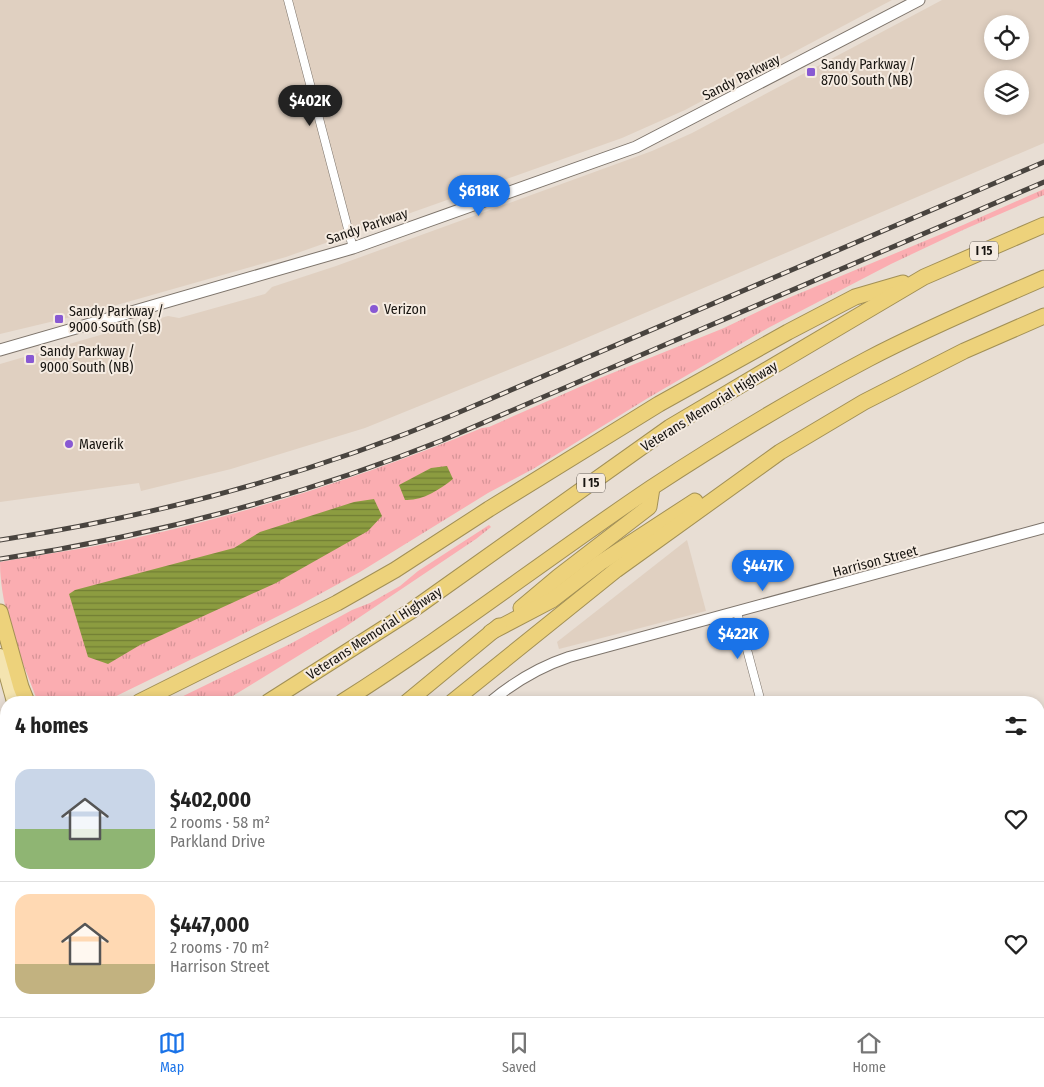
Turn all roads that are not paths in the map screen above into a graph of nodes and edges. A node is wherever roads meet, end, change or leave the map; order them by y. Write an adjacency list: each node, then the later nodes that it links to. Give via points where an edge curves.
1 (288, 0): 4 (street)
2 (919, 0): 4 (main road, Sandy Parkway, via 636,147)
3 (1044, 225): 5 (highway, Veterans Memorial Highway / I 15)
4 (353, 248): 8 (main road, Sandy Parkway)
5 (924, 277): 18 (highway, via 855,296 788,332 659,404 396,570); 19 (highway, Veterans Memorial Highway / I 15, via 670,427 411,611)
6 (1044, 278): 10 (highway, via 869,358)
7 (1044, 316): 9 (highway, via 964,351)
8 (0, 350)
9 (820, 428): 14 (highway, via 794,436 600,563 552,600); 22 (highway, via 780,452 623,565)
10 (652, 488): 14 (highway, via 649,507); 20 (highway, via 434,642)
11 (1044, 528): 13 (street, Harrison Street)
12 (0, 612): 17 (highway)
13 (737, 612): 23 (street, Harrison Street, via 551,663 533,671); 24 (street)
14 (491, 632): 21 (highway)
15 (0, 655): 16 (main road)
16 (11, 696)
17 (25, 696)
18 (151, 696)
19 (277, 696)
20 (351, 696)
21 (413, 696)
22 (459, 696)
23 (503, 696)
24 (759, 696)

